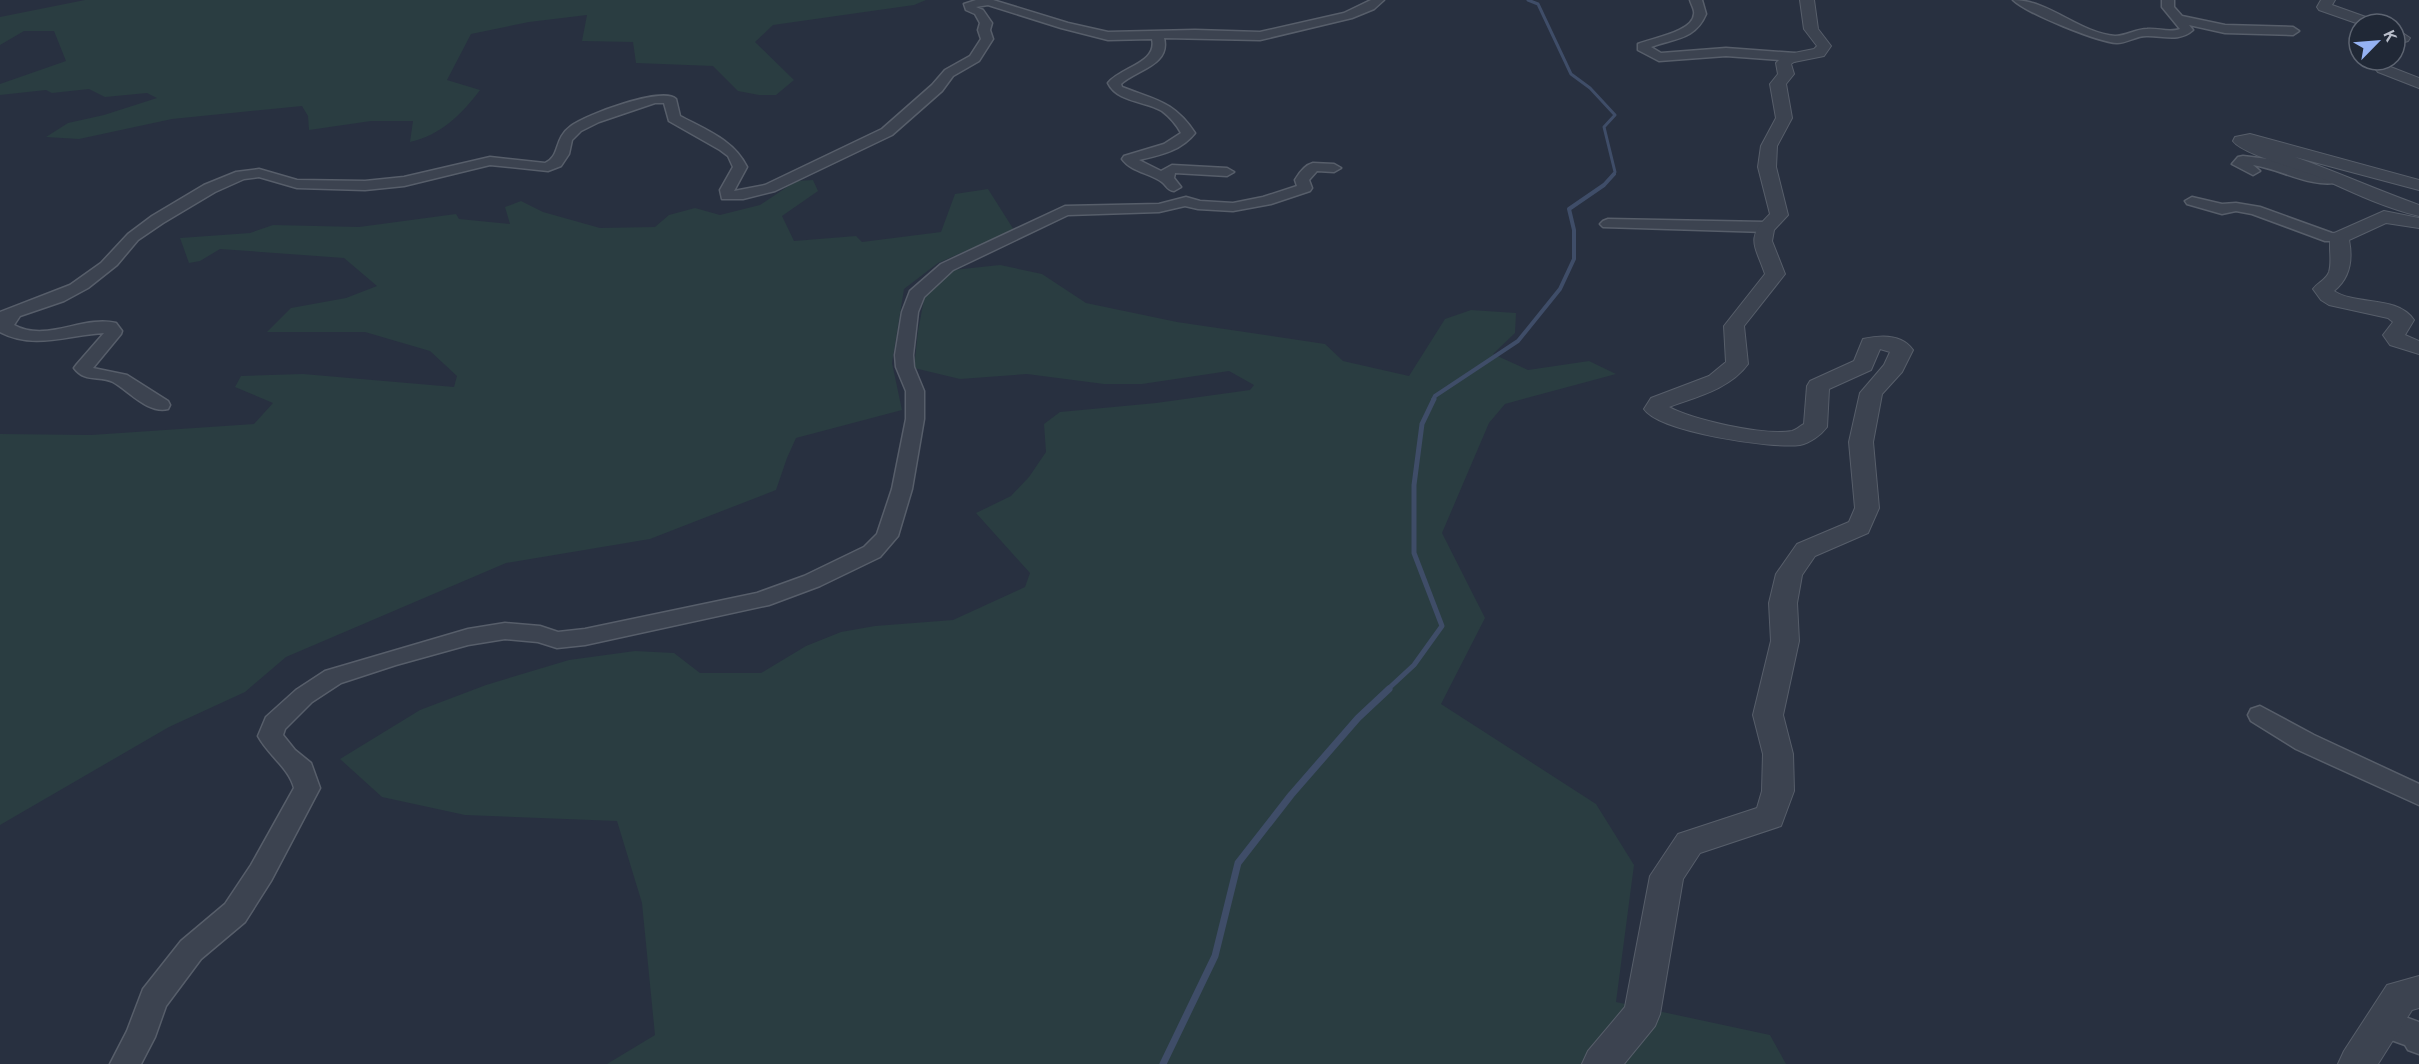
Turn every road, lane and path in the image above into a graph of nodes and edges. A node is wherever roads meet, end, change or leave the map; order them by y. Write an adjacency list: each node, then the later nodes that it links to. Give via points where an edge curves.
1 (1378, 0): 10 (street, via 1348,16 1267,35)
2 (1696, 0): 11 (street, via 1700,14 1695,27 1642,47 1666,57 1726,52)
3 (1807, 0): 11 (street, via 1811,29 1824,46 1819,53)
4 (2019, 0): 8 (street, via 2117,40 2146,32 2173,36 2187,30)
5 (2168, 0): 8 (street, via 2168,7)
6 (2328, 0): 7 (street, via 2324,7)
7 (2347, 15)
8 (2179, 19): 9 (street, via 2225,29)
9 (2293, 31)
10 (1157, 36): 14 (street, via 1108,36 979,2 970,4 970,8 985,19 987,39 975,58 949,73 887,132 770,188 727,196 740,167 734,154 677,121 670,99 664,98 581,125 565,139 564,154); 18 (street, via 1159,52 1153,61 1132,69 1114,83 1117,89 1173,111 1181,120 1188,134 1184,139 1129,159)
11 (1795, 57): 27 (street, via 1782,63 1785,74 1778,84 1784,118 1769,146 1767,167 1779,215)
12 (2391, 72): 13 (street)
13 (2419, 83)
14 (558, 163): 20 (street); 29 (street, via 531,168 502,160 489,161 430,177 375,185 295,184 254,173 238,175 181,205 132,238 101,271 74,290)
15 (1334, 168): 22 (street, via 1313,167 1302,180 1305,188 1266,201 1217,207)
16 (2253, 171): 19 (street, via 2240,164 2244,160 2268,163 2325,180)
17 (1227, 172): 18 (street, via 1180,168 1166,174)
18 (1167, 179): 22 (street)
19 (2335, 179): 21 (street, via 2241,141 2250,139); 24 (street)
20 (530, 185)
21 (2419, 185)
22 (1186, 201): 37 (street, via 1159,208 1065,211 946,267 916,296 904,355 915,391 915,419 902,489 887,536 872,552 761,600 585,637 557,640 540,634 505,631 468,637 333,677 288,708 274,724 270,736 302,770 307,788 236,913 191,950 153,999)
23 (2192, 201): 28 (street, via 2222,209 2255,210)
24 (2419, 211)
25 (1608, 224): 27 (street)
26 (2419, 224): 28 (street, via 2384,217)
27 (1766, 227): 38 (street, via 1763,242 1775,274 1734,326 1737,364 1717,381 1659,403 1655,409 1675,420 1756,437 1798,438 1815,427 1818,386 1863,365 1871,344 1886,342 1902,350 1894,367 1871,393 1861,442 1867,508 1859,527 1806,550 1789,574 1783,603 1785,641 1768,715 1778,754 1778,792 1770,817 1689,843 1667,876 1642,1014)
28 (2339, 238): 30 (street, via 2337,278 2323,289 2324,293 2345,303 2398,314 2404,320 2394,335 2397,341)
29 (7, 315): 31 (street, via 4,327 25,337 110,327 112,334 83,368 88,373 121,379)
30 (2419, 348)
31 (161, 405)
32 (2260, 715): 33 (street, via 2305,742)
33 (2419, 795)
34 (2419, 992): 35 (street, via 2400,997)
35 (2383, 1023): 36 (street, via 2416,1035); 39 (street)
36 (2419, 1040)
37 (126, 1064)
38 (1601, 1064)
39 (2357, 1064)

